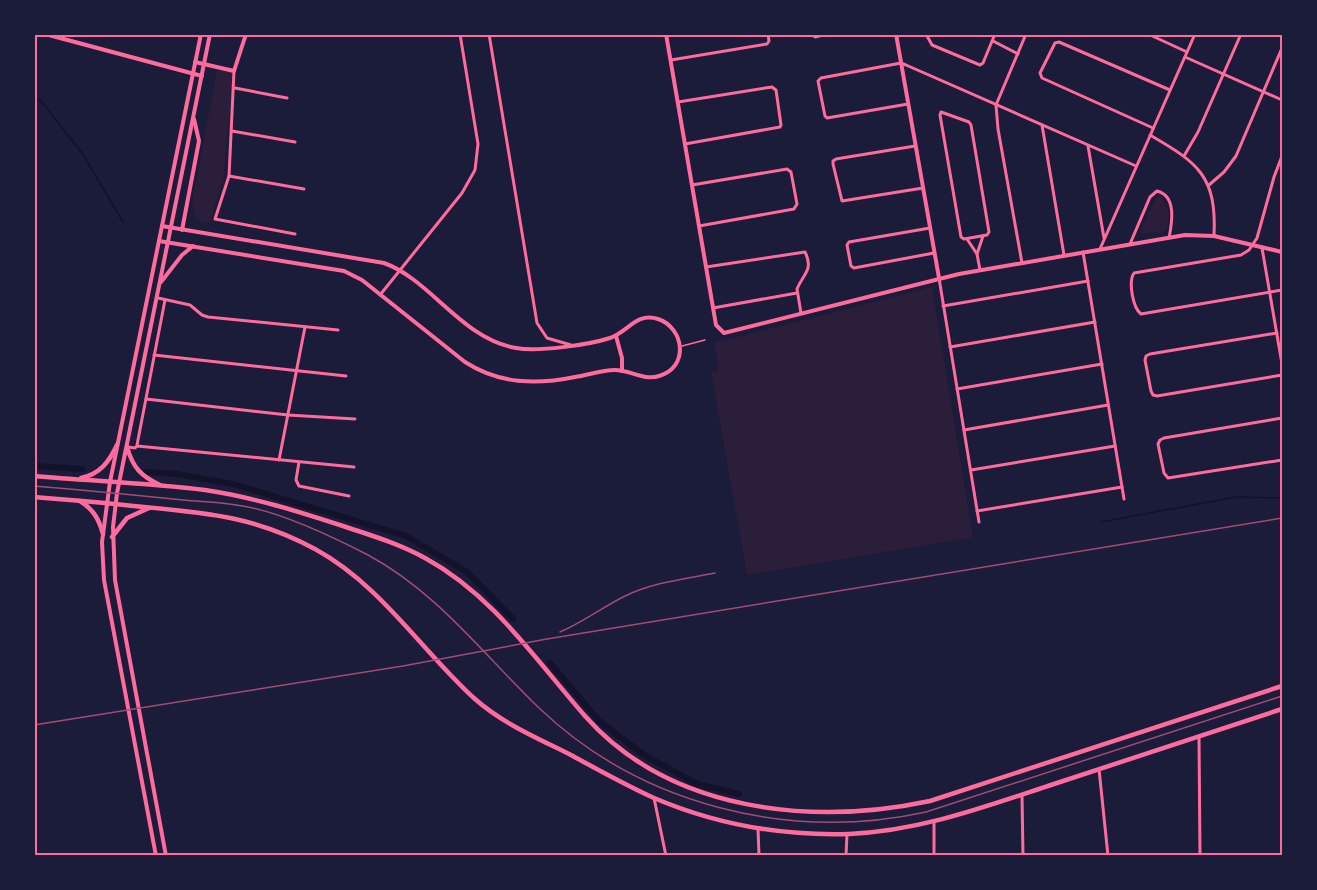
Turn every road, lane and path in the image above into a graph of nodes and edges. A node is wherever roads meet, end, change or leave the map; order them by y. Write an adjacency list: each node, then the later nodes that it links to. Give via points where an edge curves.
1 (45, 34): 28 (street)
2 (201, 34): 24 (street)
3 (210, 34): 26 (street)
4 (246, 34): 27 (street)
5 (460, 34): 82 (street, via 478,144 475,170 457,200)
6 (489, 34): 101 (street, via 537,322 547,338)
7 (666, 34): 23 (street)
8 (768, 34): 23 (street, via 767,44)
9 (812, 34): 10 (street)
10 (828, 34)
11 (896, 34): 25 (street)
12 (926, 34): 18 (street, via 932,45 980,65)
13 (995, 34): 18 (street)
14 (1026, 34): 21 (street)
15 (1148, 34): 20 (street)
16 (1195, 34): 20 (street)
17 (1241, 34): 29 (street)
18 (992, 41): 21 (street)
19 (1282, 48): 33 (street)
20 (1187, 52): 22 (street)
21 (1018, 54): 38 (street)
22 (1185, 57): 29 (street); 32 (street)
23 (671, 60): 36 (street)
24 (195, 62): 26 (street); 28 (street)
25 (901, 63): 37 (street); 37 (street, via 821,78 818,82 827,118); 38 (street)
26 (204, 64): 27 (street); 30 (street)
27 (234, 70): 31 (street)
28 (193, 74): 30 (street); 56 (street)
29 (1223, 74): 33 (street); 48 (street)
30 (202, 76): 39 (street)
31 (234, 88): 34 (street); 42 (street)
32 (1170, 90): 41 (street); 41 (street, via 1057,42 1040,76)
33 (1262, 91): 35 (street); 53 (street, via 1236,156)
34 (286, 98)
35 (1282, 100)
36 (678, 102): 45 (street); 45 (street, via 772,87 776,90 780,127)
37 (908, 104): 46 (street)
38 (996, 105): 40 (street); 79 (street)
39 (194, 118): 58 (street); 60 (street, via 199,141)
40 (1042, 125): 47 (street); 78 (street)
41 (1153, 128): 43 (street)
42 (232, 131): 44 (street); 51 (street)
43 (1150, 135): 48 (street); 50 (street)
44 (295, 142)
45 (685, 144): 52 (street)
46 (915, 146): 54 (street); 54 (street, via 836,159 833,164 842,201)
47 (1089, 146): 50 (street); 65 (street)
48 (1184, 156): 53 (street)
49 (1282, 156): 71 (street)
50 (1136, 166): 65 (street)
51 (229, 176): 55 (street); 61 (street, via 216,220)
52 (692, 185): 57 (street); 57 (street, via 787,169 796,204 795,208)
53 (1209, 185): 63 (street, via 1215,206)
54 (923, 188): 59 (street)
55 (304, 189)
56 (162, 226): 58 (street); 67 (street)
57 (699, 226): 80 (street)
58 (172, 228): 60 (street); 68 (street)
59 (930, 228): 76 (street); 76 (street, via 847,245 854,268)
60 (182, 230): 82 (street, via 375,260)
61 (295, 234)
62 (984, 236): 64 (street); 64 (street, via 989,232 971,125 942,112 961,237); 77 (street)
63 (1214, 236): 66 (street); 71 (street)
64 (966, 238): 77 (street)
65 (1104, 238): 73 (street)
66 (1169, 238): 69 (street); 69 (street, via 1173,220 1170,204 1157,191 1150,197)
67 (159, 241): 68 (street); 118 (street)
68 (169, 243): 70 (street); 85 (street)
69 (1130, 244): 73 (street)
70 (193, 246): 85 (street); 89 (street, via 344,272)
71 (1252, 246): 72 (street); 87 (street, via 1241,255 1134,273 1131,281 1137,310 1144,314)
72 (1262, 248): 75 (street); 87 (street)
73 (1100, 249): 74 (street)
74 (1083, 252): 78 (street); 84 (street)
75 (1282, 252)
76 (934, 253): 83 (street)
77 (977, 254): 81 (street)
78 (1064, 255): 79 (street)
79 (1022, 263): 81 (street)
80 (706, 267): 88 (street, via 803,252 807,255 808,271); 93 (street)
81 (980, 270): 83 (street)
82 (399, 271): 89 (street); 101 (street, via 491,341 528,350)
83 (939, 278): 92 (street); 94 (street)
84 (1088, 281): 92 (street); 95 (street)
85 (161, 283): 90 (street)
86 (1282, 290): 87 (street)
87 (1270, 292): 98 (street)
88 (797, 293): 93 (street); 94 (street)
89 (380, 295): 108 (street, via 465,362 485,373 542,382)
90 (158, 298): 91 (street); 121 (street)
91 (165, 300): 96 (street, via 190,305 208,317); 104 (street)
92 (943, 306): 103 (street)
93 (713, 308): 94 (street, via 716,325 727,333)
94 (801, 313)
95 (1095, 322): 103 (street); 105 (street)
96 (305, 327): 97 (street); 107 (street)
97 (338, 330)
98 (1277, 333): 106 (street); 109 (street, via 1150,354 1145,360 1151,393 1157,396)
99 (616, 336): 101 (street); 102 (street, via 637,320 655,318 675,330); 108 (street)
100 (705, 340): 102 (lane)
101 (571, 345)
102 (681, 346): 108 (street, via 678,361 666,374 648,378)
103 (950, 347): 111 (street)
104 (154, 355): 107 (street); 112 (street)
105 (1102, 364): 111 (street); 113 (street)
106 (1282, 364)
107 (297, 371): 110 (street); 114 (street)
108 (622, 371)
109 (1282, 375)
110 (346, 376)
111 (957, 389): 117 (street)
112 (146, 399): 114 (street); 119 (street)
113 (1108, 405): 117 (street); 120 (street)
114 (288, 415): 116 (street); 122 (street)
115 (1282, 418): 123 (street, via 1164,438 1158,444 1168,478)
116 (354, 419)
117 (964, 430): 126 (street)
118 (117, 445): 128 (main road, via 101,469); 129 (street)
119 (137, 446): 121 (street); 122 (street)
120 (1115, 446): 126 (street); 132 (street)
121 (127, 447): 130 (street); 131 (main road, via 139,472)
122 (279, 460): 124 (street)
123 (1282, 460)
124 (299, 462): 125 (street); 133 (street, via 299,486)
125 (354, 467)
126 (970, 470): 140 (street)
127 (34, 476): 128 (main road)
128 (75, 480): 129 (main road)
129 (110, 482): 130 (main road); 137 (street)
130 (120, 483): 131 (main road); 138 (street)
131 (163, 487): 144 (main road, via 256,500 314,516 425,558 463,582 492,607 596,728 623,751 691,789 762,807 814,812 870,811 930,801)
132 (1122, 487): 135 (street); 140 (street)
133 (349, 496)
134 (34, 497): 136 (main road)
135 (1124, 499)
136 (77, 500): 137 (main road); 142 (main road, via 92,510)
137 (107, 503): 138 (main road); 142 (street)
138 (116, 504): 139 (main road); 143 (street)
139 (150, 507): 143 (main road, via 127,518); 149 (main road, via 241,519 303,543 338,563 384,603 474,698 500,717)
140 (977, 512): 141 (street)
141 (979, 522)
142 (103, 534): 153 (street, via 104,580)
143 (112, 537): 154 (street, via 121,620)
144 (1282, 686)
145 (1282, 709): 146 (main road)
146 (1200, 736): 147 (main road); 161 (street)
147 (1099, 769): 148 (main road); 160 (street)
148 (1022, 795): 150 (main road); 159 (street)
149 (654, 798): 151 (main road); 155 (street)
150 (934, 822): 152 (main road); 158 (street)
151 (758, 828): 152 (main road); 156 (street)
152 (847, 834): 157 (street)
153 (156, 855)
154 (166, 855)
155 (666, 855)
156 (759, 855)
157 (846, 855)
158 (934, 855)
159 (1023, 855)
160 (1108, 855)
161 (1200, 855)

